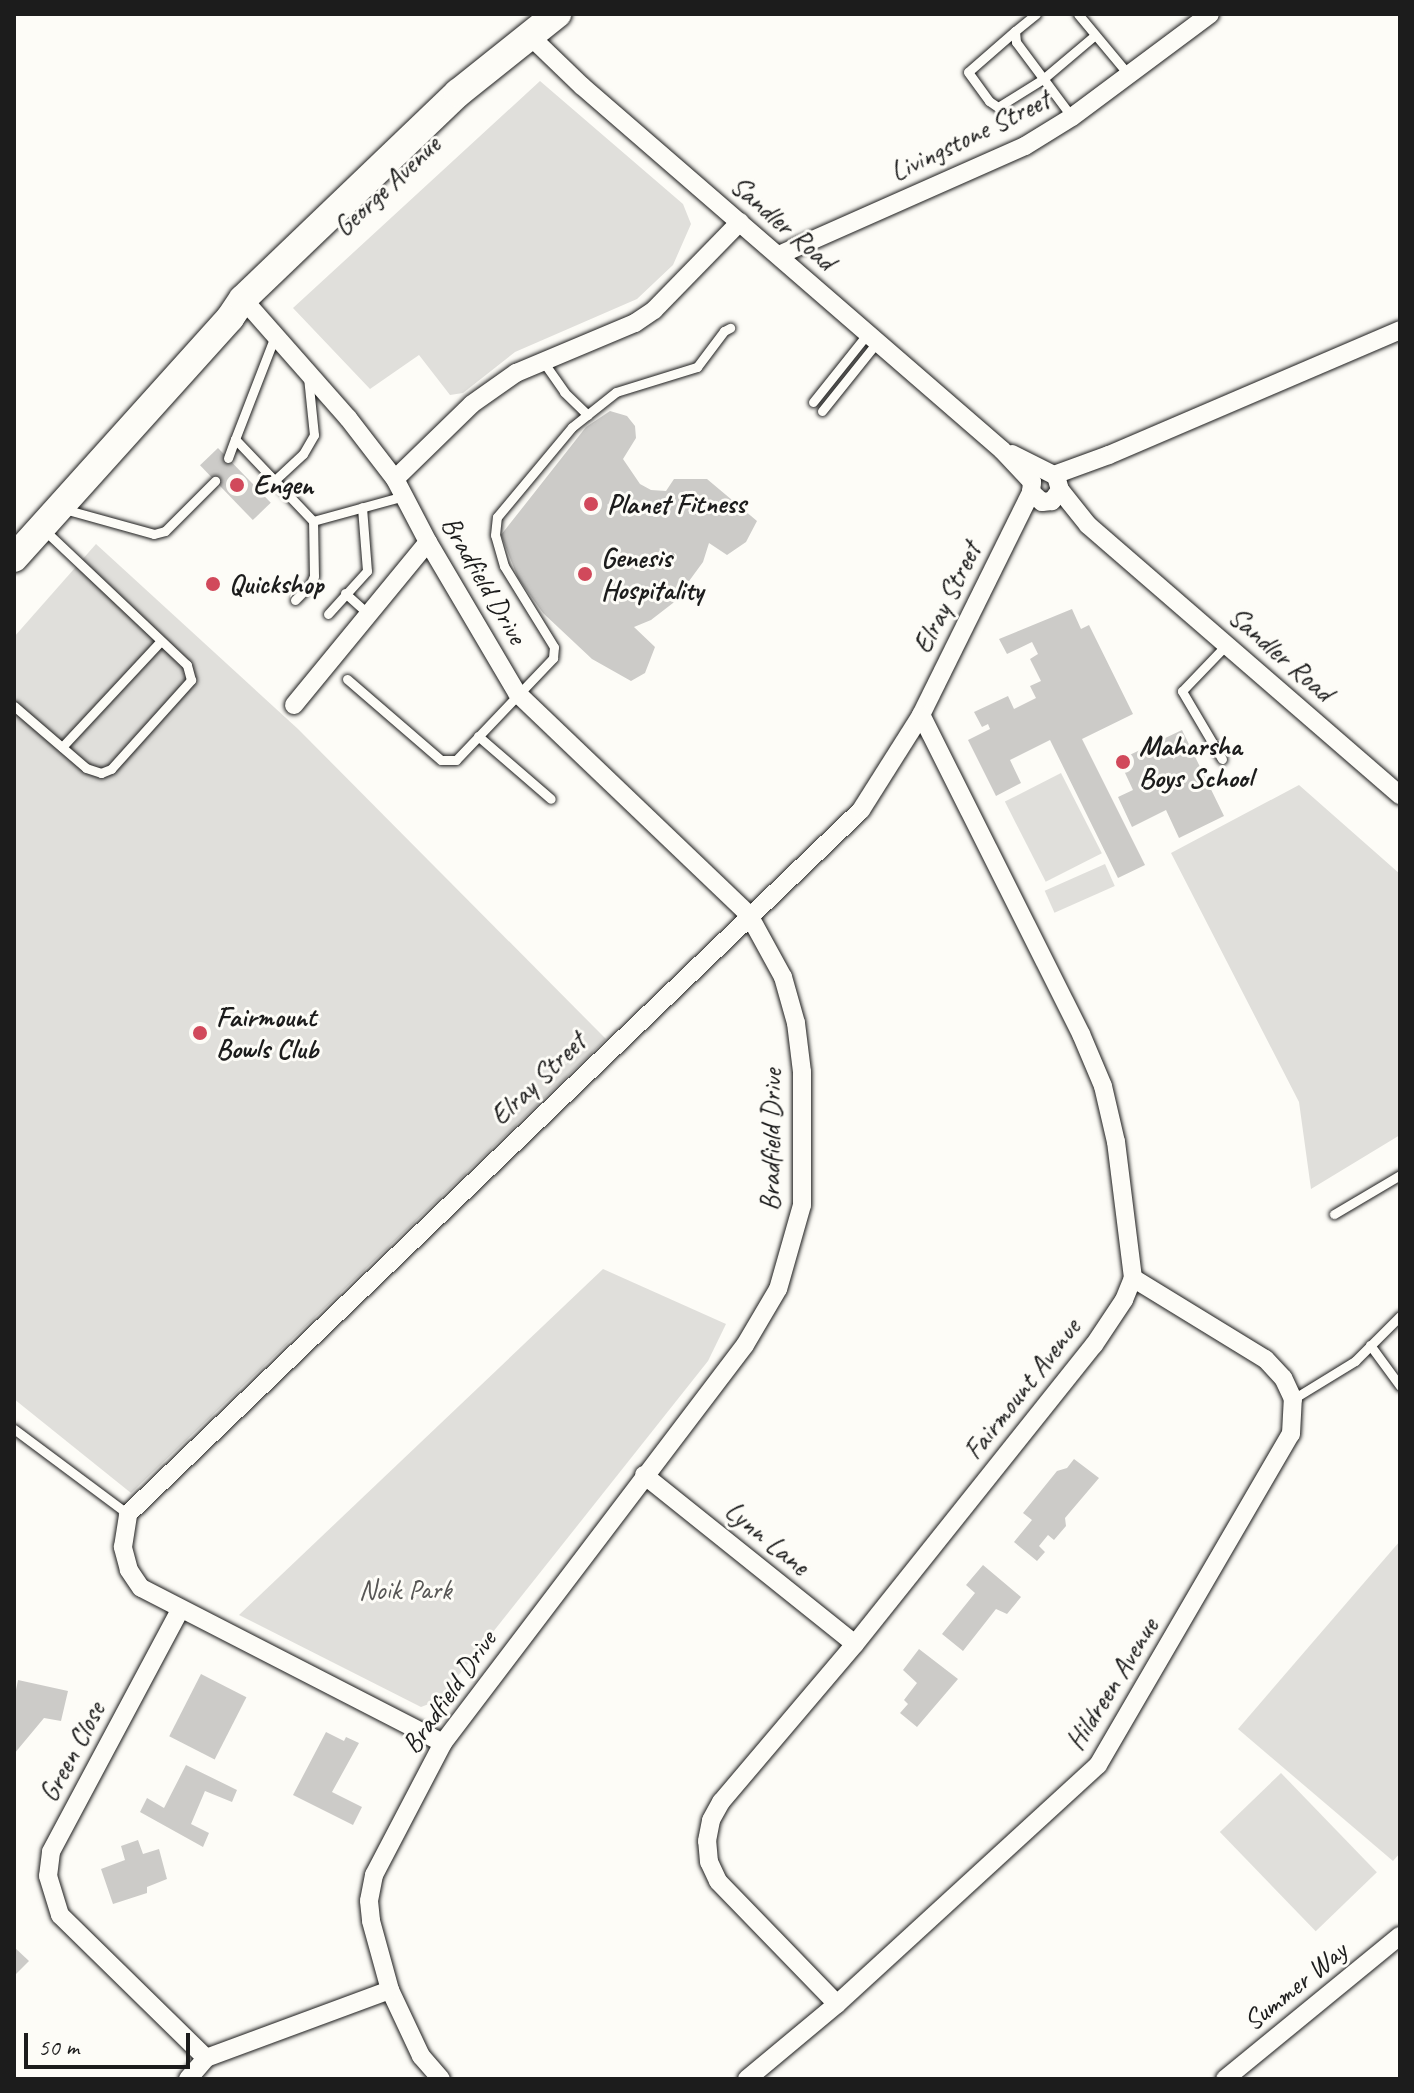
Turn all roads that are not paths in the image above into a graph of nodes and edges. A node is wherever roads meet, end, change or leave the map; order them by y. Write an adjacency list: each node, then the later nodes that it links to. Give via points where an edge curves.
1 (557, 14): 8 (main road)
2 (582, 14): 8 (main road)
3 (1036, 14): 6 (lane)
4 (1078, 14): 7 (lane)
5 (1210, 14): 9 (street, Livingstone Street)
6 (1015, 31): 10 (lane, via 1019,50); 10 (lane, via 968,76 998,107)
7 (1095, 35): 9 (lane); 10 (lane)
8 (535, 41): 12 (street, Sandler Road); 14 (main road, George Avenue, via 458,93 393,152)
9 (1128, 74): 11 (street, Livingstone Street)
10 (1043, 79): 11 (lane)
11 (1072, 117): 13 (street, Livingstone Street, via 1025,146)
12 (740, 222): 13 (street, Sandler Road); 19 (street, via 654,310 635,323)
13 (779, 255): 18 (street, Sandler Road)
14 (242, 309): 17 (street, Bradfield Drive); 31 (main road, George Avenue)
15 (730, 328): 23 (lane, via 697,367 616,392)
16 (1399, 333): 28 (street, Elray Street)
17 (275, 336): 20 (street, Bradfield Drive); 24 (lane)
18 (873, 337): 21 (lane); 22 (lane); 28 (street, Sandler Road)
19 (542, 360): 23 (lane); 29 (street, via 472,404)
20 (308, 373): 26 (lane, via 314,435 303,454); 29 (street, Bradfield Drive)
21 (813, 402)
22 (822, 411)
23 (588, 415): 42 (lane, via 497,517 495,535 504,566 554,647 548,667)
24 (235, 439): 25 (lane); 26 (lane)
25 (228, 458)
26 (275, 480): 32 (lane)
27 (215, 481): 31 (lane, via 165,531 154,534)
28 (1045, 487): 40 (street, Sandler Road); 45 (street, Elray Street, via 1013,528)
29 (400, 488): 30 (lane); 33 (street, Bradfield Drive)
30 (362, 507): 32 (lane); 35 (lane, via 367,571)
31 (51, 518): 34 (main road, George Avenue); 39 (lane)
32 (313, 521): 36 (lane, via 314,576)
33 (428, 542): 38 (street); 42 (street, Bradfield Drive)
34 (14, 558)
35 (345, 593): 37 (lane); 38 (lane)
36 (295, 600)
37 (328, 614)
38 (368, 614): 43 (street)
39 (160, 642): 47 (lane); 47 (lane, via 190,672 191,680 173,703 111,769 101,773 86,768)
40 (1227, 644): 48 (lane, via 1182,691); 49 (street, Sandler Road)
41 (347, 679): 46 (lane, via 441,760 456,760)
42 (517, 693): 46 (lane); 51 (street, Bradfield Drive)
43 (294, 705)
44 (14, 706): 47 (lane)
45 (921, 715): 51 (street, Elray Street, via 861,810); 54 (street, via 1103,1086 1116,1142)
46 (478, 736): 50 (lane)
47 (62, 747)
48 (1222, 759)
49 (1400, 795)
50 (551, 799)
51 (749, 915): 60 (street, Bradfield Drive, via 783,977 796,1023 804,1099 802,1205 778,1289 745,1345); 61 (street, Elray Street)
52 (1400, 1175): 53 (lane)
53 (1334, 1214)
54 (1133, 1278): 58 (street, via 1265,1359); 63 (street, Fairmount Avenue, via 1094,1345)
55 (1400, 1316): 56 (lane)
56 (1370, 1345): 57 (lane); 58 (lane, via 1342,1371)
57 (1400, 1386)
58 (1293, 1399): 67 (street, Hildreen Avenue, via 1291,1434 1275,1465 1098,1765)
59 (14, 1429): 61 (lane)
60 (644, 1475): 63 (street, Lynn Lane); 64 (street, Bradfield Drive)
61 (128, 1514): 62 (street, via 123,1547 129,1570 141,1588)
62 (180, 1610): 64 (street); 68 (street, Green Close, via 51,1852 48,1876 60,1915)
63 (855, 1644): 67 (street, Fairmount Avenue, via 721,1802 707,1841 718,1881)
64 (443, 1743): 66 (street, Bradfield Drive, via 382,1853 371,1887 371,1921)
65 (1400, 1936): 72 (street, Summer Way)
66 (390, 1990): 68 (street); 70 (street, Bradfield Drive, via 421,2056)
67 (837, 2004): 71 (street, Hildreen Avenue)
68 (206, 2058): 69 (street)
69 (188, 2079)
70 (441, 2079)
71 (747, 2079)
72 (1225, 2079)

